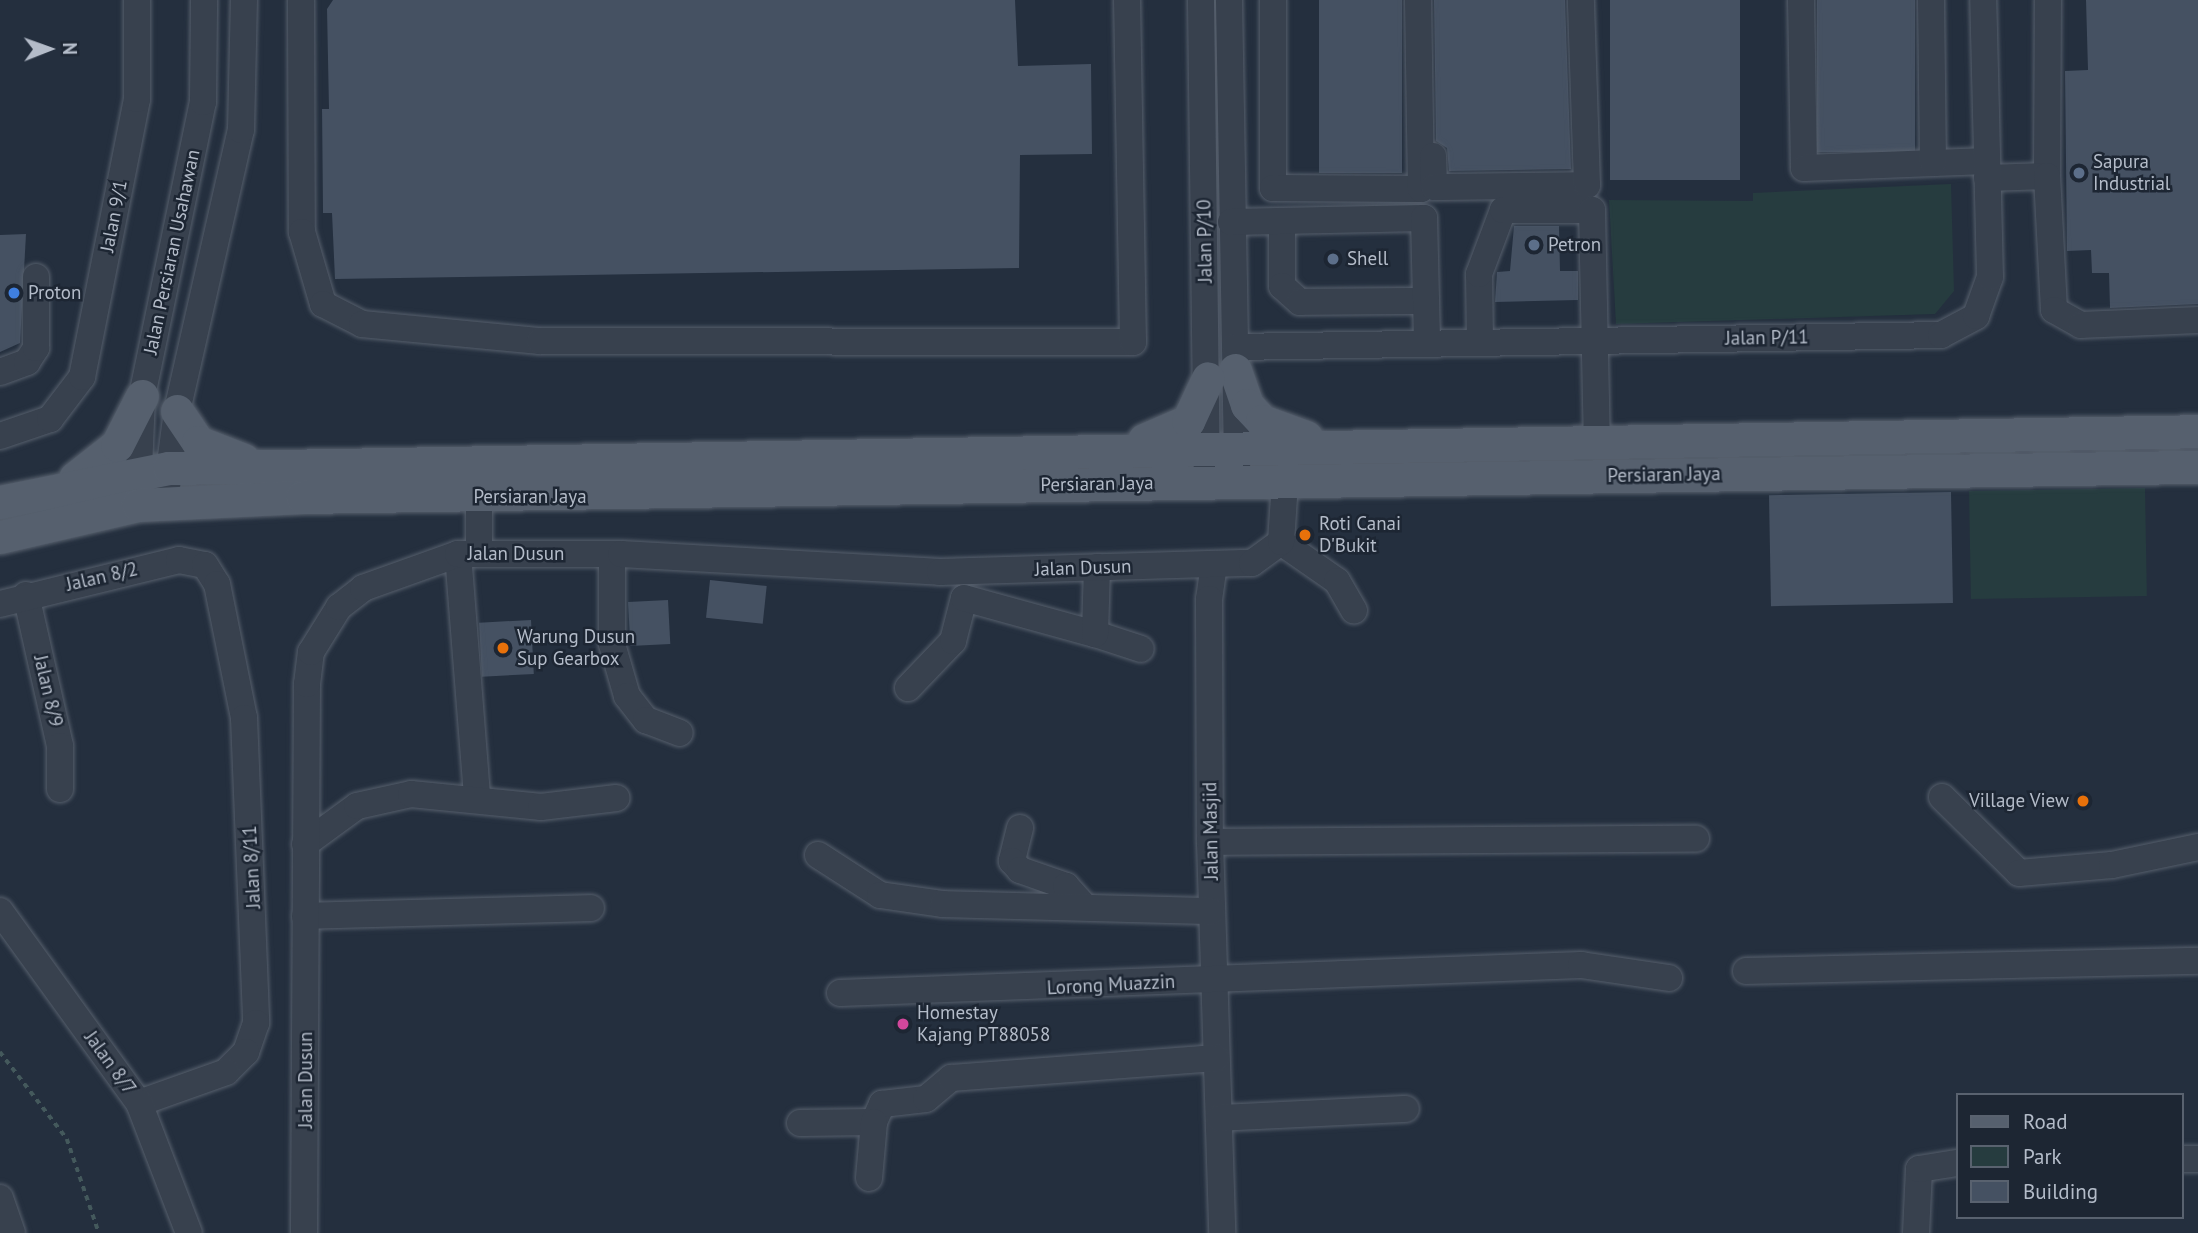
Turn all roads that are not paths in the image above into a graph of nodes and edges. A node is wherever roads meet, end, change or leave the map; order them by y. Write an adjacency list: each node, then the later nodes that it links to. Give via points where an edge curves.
1 (137, 0): 32 (street, Jalan 9/1, via 137,99 82,377 50,419)
2 (204, 0): 29 (street, Jalan Persiaran Usahawan, via 203,102)
3 (244, 0): 30 (street, Jalan Persiaran Usahawan, via 241,130)
4 (301, 0): 5 (street, via 302,232 323,304 362,324 540,341 1133,342)
5 (1127, 0)
6 (1200, 0): 27 (street, Jalan P/10)
7 (1229, 0): 20 (street, Jalan P/10)
8 (1273, 0): 9 (street, via 1273,188 1421,189)
9 (1418, 0)
10 (1431, 0): 11 (street, via 1434,187 1448,187 1587,186)
11 (1581, 0)
12 (1801, 0): 16 (street, via 1804,168)
13 (1931, 0): 16 (street)
14 (1983, 0): 17 (street, Jalan P/11)
15 (2048, 0): 18 (street)
16 (1933, 163): 17 (street)
17 (1987, 170): 18 (street); 24 (street, Jalan P/11, via 1990,277 1976,316 1941,335)
18 (2047, 176): 23 (street, via 2054,310 2081,325)
19 (1282, 221): 20 (street); 22 (street, via 1282,286 1300,302); 22 (street, via 1424,218)
20 (1231, 222): 27 (street, Jalan P/10)
21 (36, 277): 28 (street, via 36,348 27,362)
22 (1426, 301): 26 (street)
23 (2198, 320)
24 (1595, 341): 25 (street, Jalan P/11); 25 (street, via 1592,210 1503,211 1479,274); 33 (street)
25 (1480, 343): 26 (street, Jalan P/11)
26 (1427, 344): 27 (street, Jalan P/11)
27 (1226, 365): 34 (main road, via 1247,405 1262,421); 35 (street, Jalan P/10); 36 (main road, via 1188,421)
28 (0, 372)
29 (142, 396): 39 (street, Jalan Persiaran Usahawan); 42 (main road, via 107,457)
30 (177, 411): 37 (main road, via 190,435 207,448); 39 (street, Jalan Persiaran Usahawan)
31 (2198, 431): 33 (main road, Persiaran Jaya)
32 (0, 436)
33 (1597, 441): 34 (main road, Persiaran Jaya)
34 (1337, 444): 35 (main road, Persiaran Jaya)
35 (1222, 445): 36 (main road, Persiaran Jaya); 41 (street, Jalan P/10)
36 (1122, 448): 37 (main road, Persiaran Jaya)
37 (265, 466): 39 (main road, Persiaran Jaya)
38 (2198, 467): 40 (main road, Persiaran Jaya)
39 (154, 469): 42 (main road, Persiaran Jaya); 45 (street, Jalan Persiaran Usahawan)
40 (1285, 481): 41 (main road, Persiaran Jaya); 47 (street)
41 (1222, 482): 43 (main road, Persiaran Jaya)
42 (57, 487): 44 (main road, Persiaran Jaya)
43 (479, 497): 45 (main road, Persiaran Jaya); 48 (street)
44 (0, 502)
45 (152, 503): 46 (main road, Persiaran Jaya)
46 (0, 537)
47 (1281, 542): 50 (street, via 1252,563); 55 (street, via 1337,581)
48 (469, 554): 49 (street, Jalan Dusun); 61 (street); 67 (street, Jalan Dusun, via 363,588 340,607 311,652)
49 (612, 554): 52 (street, Jalan Dusun, via 940,572); 59 (street, via 612,644 627,696 646,720)
50 (1214, 564): 52 (street, Jalan Dusun); 66 (street, Jalan Masjid, via 1209,599)
51 (205, 565): 53 (street, Jalan 8/2, via 179,560); 81 (street, Jalan 8/11, via 217,584 244,718 256,1023 246,1052 226,1072)
52 (1097, 568): 56 (street)
53 (26, 595): 54 (street, Jalan 8/2); 60 (street, Jalan 8/9, via 60,746)
54 (0, 604)
55 (1354, 610)
56 (1096, 635): 57 (street); 58 (street, via 964,598 953,641)
57 (1141, 649)
58 (908, 688)
59 (680, 733)
60 (60, 789)
61 (477, 796): 63 (street, via 541,807); 67 (street, via 411,794 357,806)
62 (1942, 797): 68 (street, via 2019,873 2112,865)
63 (616, 799)
64 (1020, 828): 70 (street, via 1012,848 1020,870 1066,886)
65 (1696, 839): 66 (street)
66 (1210, 842): 73 (street, Jalan Masjid)
67 (305, 844): 74 (street, Jalan Dusun)
68 (2198, 847)
69 (818, 855): 70 (street, via 880,895 943,904)
70 (1085, 907): 73 (street)
71 (591, 908): 74 (street)
72 (0, 911): 81 (street, Jalan 8/7)
73 (1212, 911): 77 (street, Jalan Masjid)
74 (305, 916): 91 (street, Jalan Dusun)
75 (2198, 961): 76 (street)
76 (1746, 971)
77 (1214, 976): 78 (street, Lorong Muazzin, via 1581,965); 79 (street, Lorong Muazzin, via 1164,985); 80 (street, Jalan Masjid)
78 (1669, 978)
79 (840, 993)
80 (1216, 1058): 83 (street, Jalan Masjid); 84 (street, via 951,1078 926,1099 882,1104)
81 (139, 1103): 90 (street, Jalan 8/7)
82 (1406, 1110): 83 (street)
83 (1219, 1118): 92 (street, Jalan Masjid)
84 (874, 1122): 85 (street); 87 (street)
85 (800, 1123)
86 (1956, 1163): 93 (street, via 1919,1169)
87 (869, 1178)
88 (0, 1198): 89 (street)
89 (12, 1233)
90 (189, 1233)
91 (304, 1233)
92 (1222, 1233)
93 (1916, 1233)

